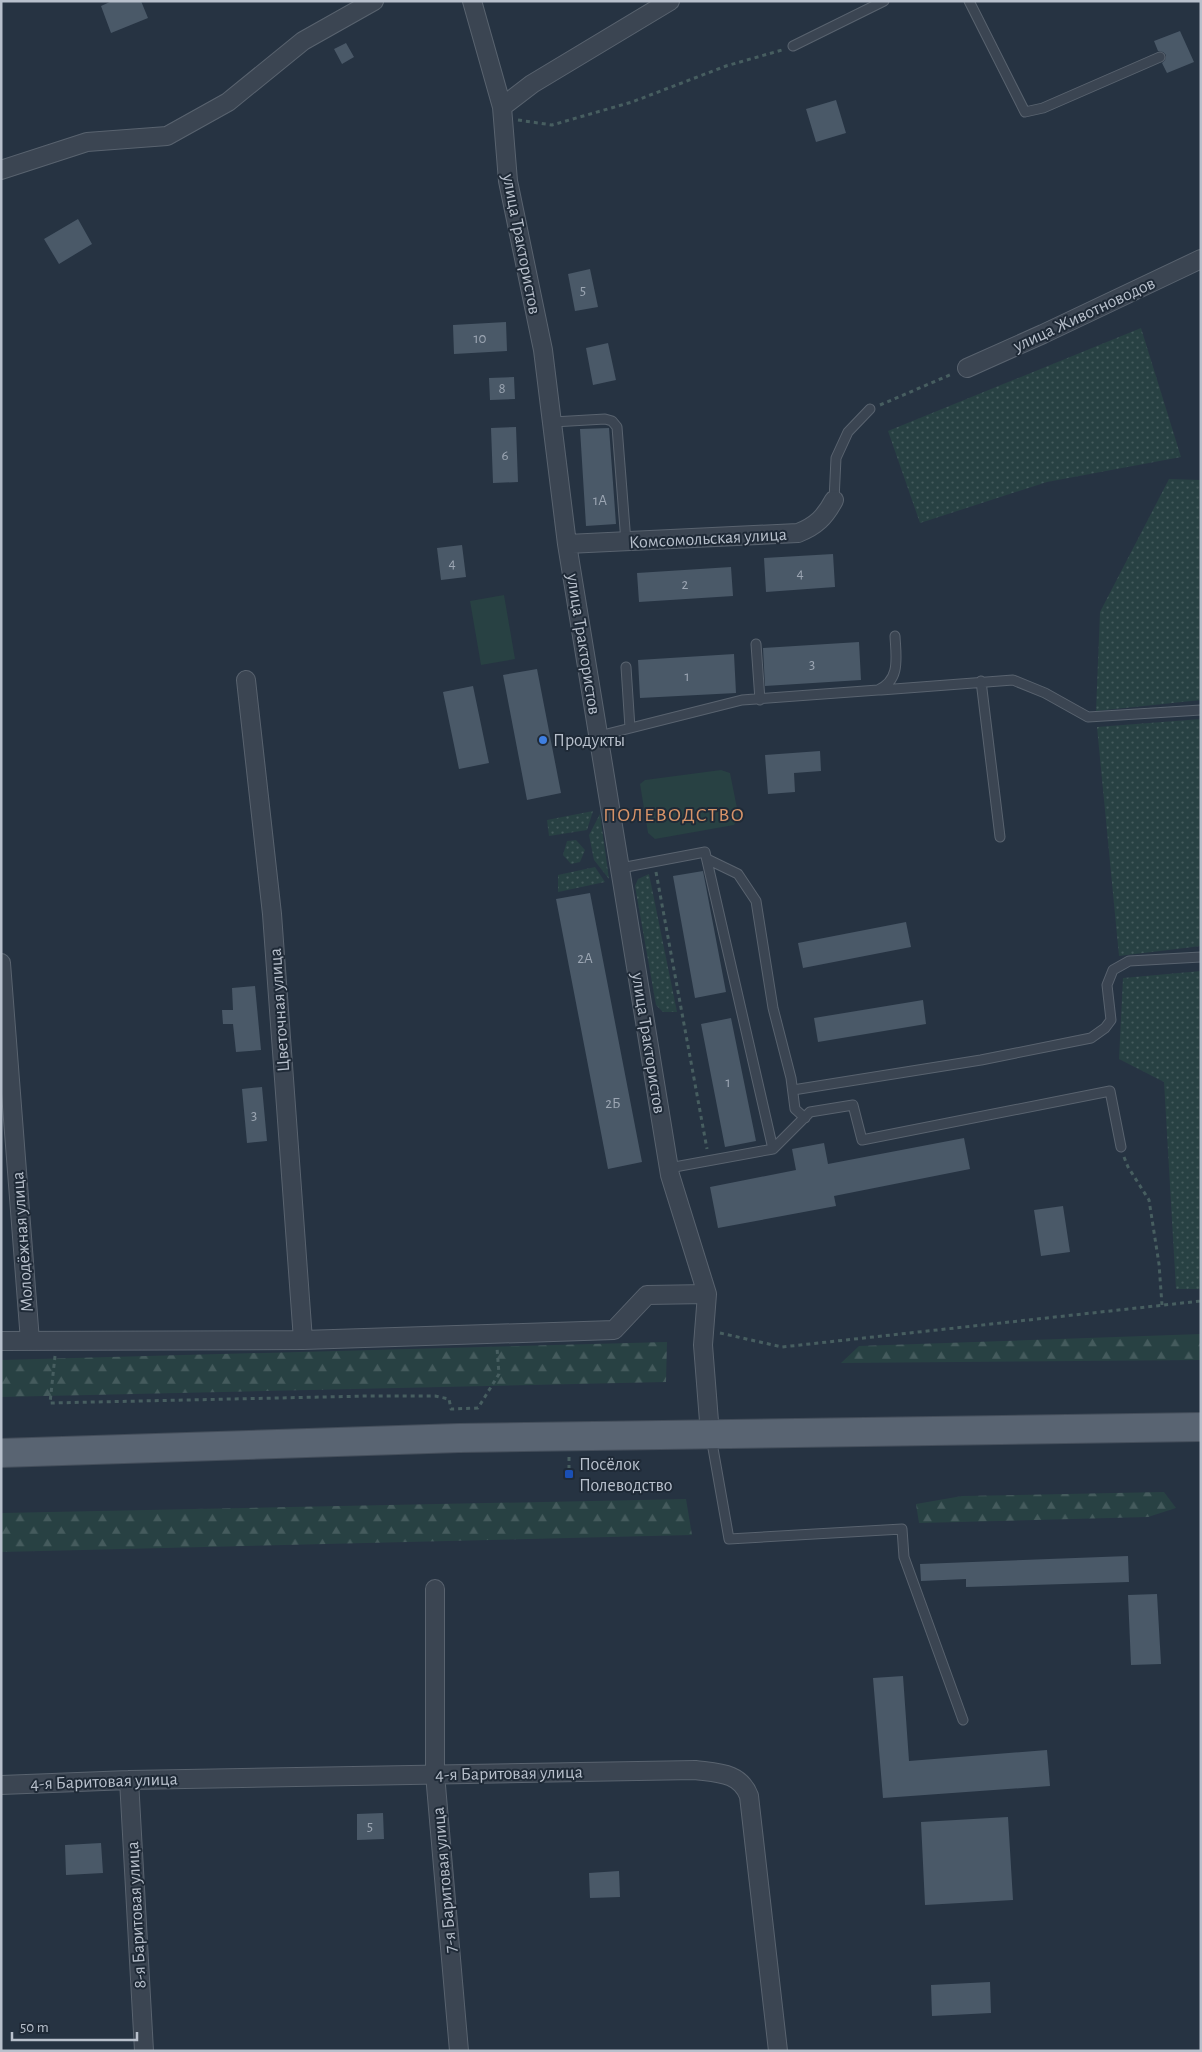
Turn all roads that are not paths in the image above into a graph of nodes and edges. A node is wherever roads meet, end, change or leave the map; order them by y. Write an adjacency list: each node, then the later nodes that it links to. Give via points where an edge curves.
1 (374, 1): 9 (street, via 302,42 228,102 168,136 88,142)
2 (472, 1): 8 (street, улица Трактористов)
3 (670, 1): 8 (street, via 532,84)
4 (884, 1): 6 (lane)
5 (969, 1): 7 (lane, via 1025,112 1043,108)
6 (793, 46)
7 (1160, 57)
8 (502, 113): 13 (street, улица Трактористов, via 508,180 543,350)
9 (1, 170)
10 (1201, 259): 11 (street, улица Животноводов)
11 (967, 368)
12 (870, 409): 14 (lane, via 848,432 836,458)
13 (553, 422): 15 (lane, via 605,419 618,427); 16 (street, улица Трактористов)
14 (834, 500): 15 (street, Комсомольская улица, via 821,520 798,533)
15 (626, 542): 16 (street, Комсомольская улица)
16 (567, 544): 26 (street, улица Трактористов)
17 (895, 636): 22 (lane, via 897,666 894,676 890,683)
18 (756, 644): 23 (lane)
19 (626, 667): 25 (lane)
20 (246, 680): 38 (street, Цветочная улица, via 272,914)
21 (981, 682): 22 (lane); 24 (lane, via 1013,680 1088,717); 27 (lane)
22 (878, 690): 23 (lane)
23 (760, 700): 25 (lane, via 739,701)
24 (1201, 710)
25 (630, 728): 26 (lane)
26 (599, 736): 29 (street, улица Трактористов)
27 (1000, 837)
28 (707, 859): 29 (lane, via 705,852); 32 (lane, via 738,874 756,901 773,1008); 35 (lane)
29 (621, 868): 36 (street, улица Трактористов)
30 (1201, 957): 32 (lane, via 1129,961 1113,970 1107,985 1111,1020 1090,1038 981,1060)
31 (1, 963): 40 (street, Молодёжная улица)
32 (793, 1090): 33 (lane, via 796,1109)
33 (805, 1118): 34 (lane, via 810,1112 853,1106 862,1140 1110,1091); 35 (lane)
34 (1121, 1147)
35 (773, 1149): 36 (lane)
36 (669, 1168): 37 (street, улица Трактористов)
37 (707, 1294): 38 (street, via 647,1295 614,1330); 42 (street, улица Трактористов, via 704,1345)
38 (303, 1340): 40 (street)
39 (1, 1341): 40 (street)
40 (30, 1341)
41 (1201, 1427): 42 (main road)
42 (710, 1434): 43 (main road, via 459,1438); 45 (lane, via 729,1539 902,1529 904,1557)
43 (1, 1454)
44 (436, 1589): 46 (street, 7-я Баритовая улица)
45 (963, 1720)
46 (435, 1774): 47 (street, 4-я Баритовая улица); 50 (street, 7-я Баритовая улица); 51 (street, 4-я Баритовая улица, via 695,1770 736,1778 749,1796)
47 (129, 1780): 48 (street, 4-я Баритовая улица); 49 (street, 8-я Баритовая улица)
48 (1, 1785)
49 (144, 2051)
50 (459, 2051)
51 (778, 2051)

